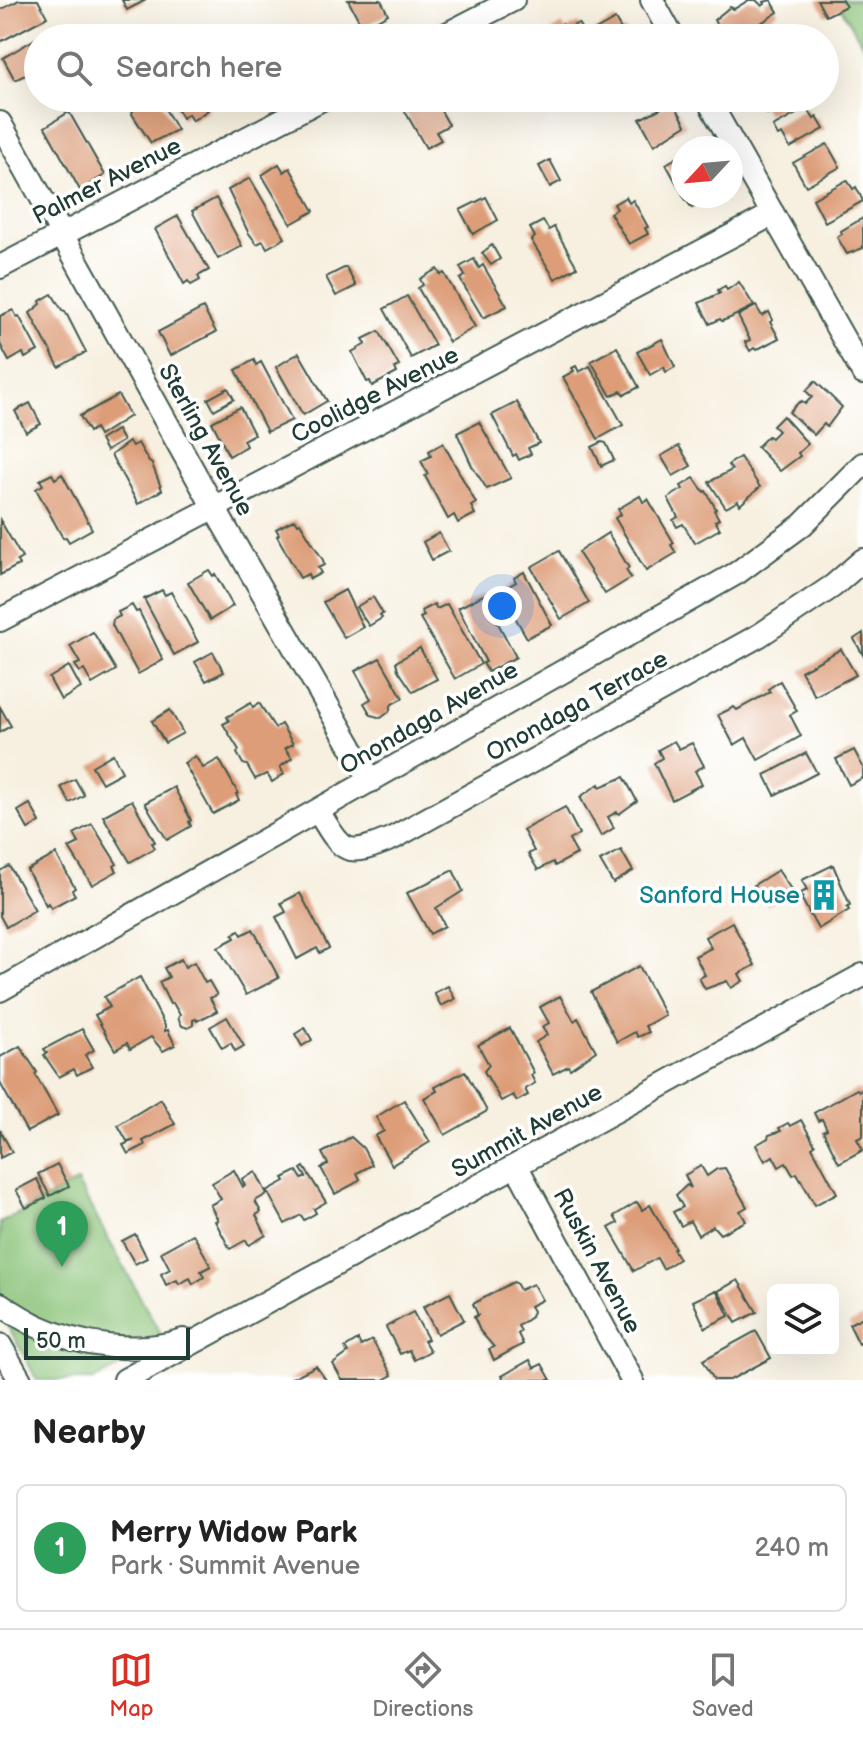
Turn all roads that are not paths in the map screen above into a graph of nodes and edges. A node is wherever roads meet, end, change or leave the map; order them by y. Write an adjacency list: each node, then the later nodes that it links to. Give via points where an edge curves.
1 (513, 0): 3 (street)
2 (652, 0): 4 (street)
3 (466, 24)
4 (665, 24)
5 (297, 112): 9 (street, Palmer Avenue)
6 (715, 112): 8 (street)
7 (0, 123): 9 (street, Sterling Avenue)
8 (773, 214): 11 (street); 13 (street, Coolidge Avenue)
9 (61, 235): 10 (street, Palmer Avenue); 13 (street, Sterling Avenue)
10 (0, 267)
11 (863, 373)
12 (863, 464): 16 (street, Onondaga Avenue, via 802,525 737,573)
13 (214, 508): 15 (street, Coolidge Avenue); 16 (street, Sterling Avenue)
14 (863, 560): 17 (street, Onondaga Terrace, via 760,635 393,838 362,850 349,849 337,843)
15 (0, 620)
16 (371, 781): 17 (street, Onondaga Avenue)
17 (318, 811): 19 (street, Onondaga Avenue)
18 (863, 975): 20 (street, Summit Avenue)
19 (0, 990)
20 (517, 1167): 22 (street, Summit Avenue); 26 (street, Ruskin Avenue)
21 (0, 1304): 22 (street, Summit Avenue, via 63,1337 115,1347 166,1346)
22 (215, 1330): 25 (street, Summit Avenue)
23 (0, 1345): 24 (street)
24 (20, 1380)
25 (125, 1380)
26 (632, 1380)

